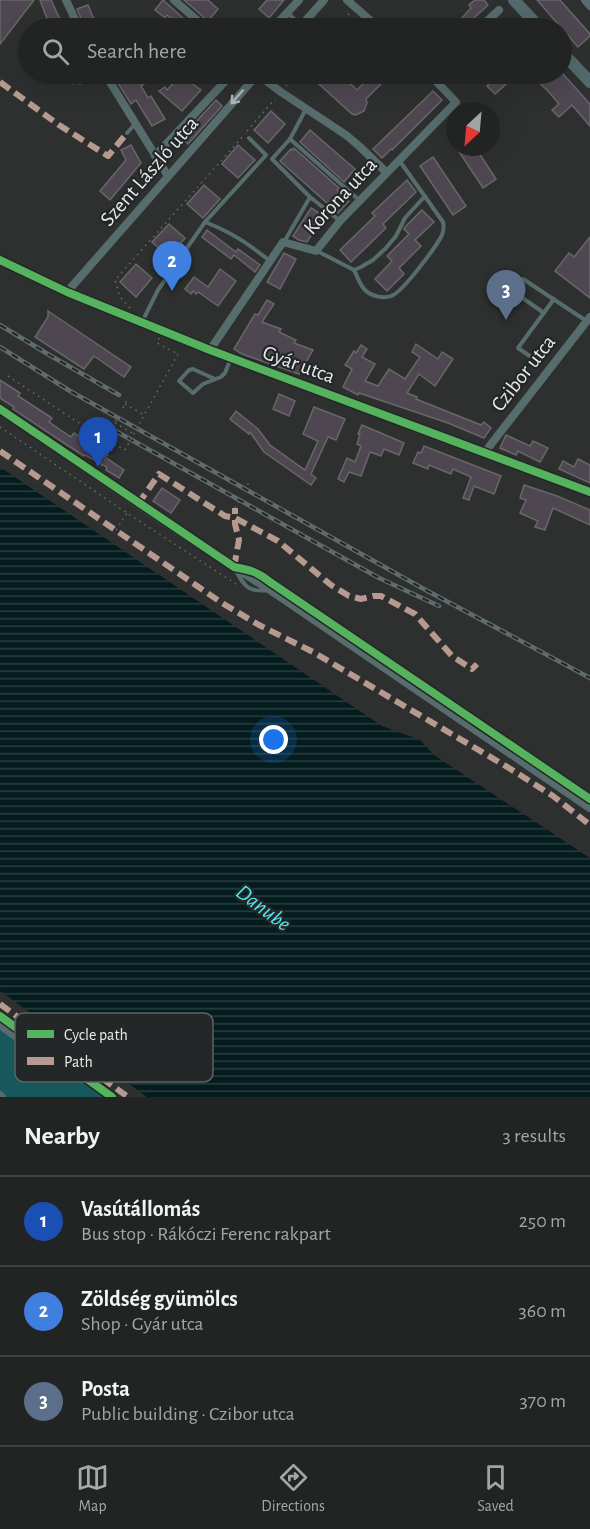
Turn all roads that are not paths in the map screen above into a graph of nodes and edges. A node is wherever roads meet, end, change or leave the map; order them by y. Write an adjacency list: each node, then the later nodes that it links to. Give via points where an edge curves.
1 (66, 0): 11 (street)
2 (174, 0): 12 (street)
3 (298, 0): 10 (street)
4 (347, 0): 16 (street)
5 (514, 0): 18 (main road)
6 (585, 0): 8 (street)
7 (321, 1): 15 (street)
8 (590, 6)
9 (499, 10): 17 (street)
10 (287, 13): 13 (street); 14 (lane)
11 (74, 18)
12 (195, 18)
13 (282, 18)
14 (292, 18)
15 (307, 18)
16 (368, 18)
17 (491, 18)
18 (531, 18)
19 (572, 63): 20 (main road)
20 (590, 82)
21 (111, 84): 27 (street)
22 (223, 84): 32 (street, Szent László utca)
23 (249, 84): 36 (street, Szent László utca, one-way to 36)
24 (271, 84): 26 (street)
25 (440, 84): 34 (street, Korona utca, via 456,102)
26 (306, 109): 30 (lane); 35 (street, via 346,135)
27 (135, 124): 28 (lane); 32 (street)
28 (127, 133)
29 (249, 138): 31 (lane)
30 (290, 139): 33 (lane); 39 (lane)
31 (267, 154): 33 (lane); 41 (lane)
32 (155, 156): 36 (street)
33 (272, 159): 38 (lane)
34 (399, 160): 35 (street, Korona utca); 37 (lane)
35 (386, 172): 39 (street, Korona utca)
36 (168, 176): 48 (street, Szent László utca)
37 (425, 196): 46 (lane, via 386,248); 46 (lane, via 444,229 399,292 391,297 371,295)
38 (310, 197): 40 (lane); 42 (lane)
39 (359, 200): 40 (street, Korona utca)
40 (340, 221): 43 (street, Korona utca)
41 (205, 222): 45 (lane, via 240,238); 53 (lane, via 158,290)
42 (283, 242): 43 (street, Korona utca); 45 (street, Korona utca)
43 (316, 251): 46 (lane)
44 (0, 260): 48 (street, Gyár utca)
45 (270, 261): 54 (street, Korona utca)
46 (354, 270)
47 (523, 279): 50 (lane)
48 (67, 292): 53 (street, Gyár utca)
49 (514, 292): 51 (lane)
50 (554, 299): 51 (lane); 52 (lane)
51 (544, 313): 56 (lane, via 518,348)
52 (588, 319): 59 (street, Czibor utca)
53 (142, 322): 54 (street, Gyár utca)
54 (210, 350): 55 (street, Gyár utca)
55 (231, 358): 57 (lane, via 225,373); 59 (street, Gyár utca)
56 (540, 363)
57 (215, 379): 57 (lane, via 193,393 180,381 193,369)
58 (0, 409): 61 (street)
59 (485, 452): 60 (street, Gyár utca)
60 (590, 492)
61 (234, 567): 62 (street); 62 (lane, via 243,584 261,592)
62 (272, 591): 63 (street)
63 (590, 807)
64 (0, 1025): 65 (street)
65 (15, 1036)

